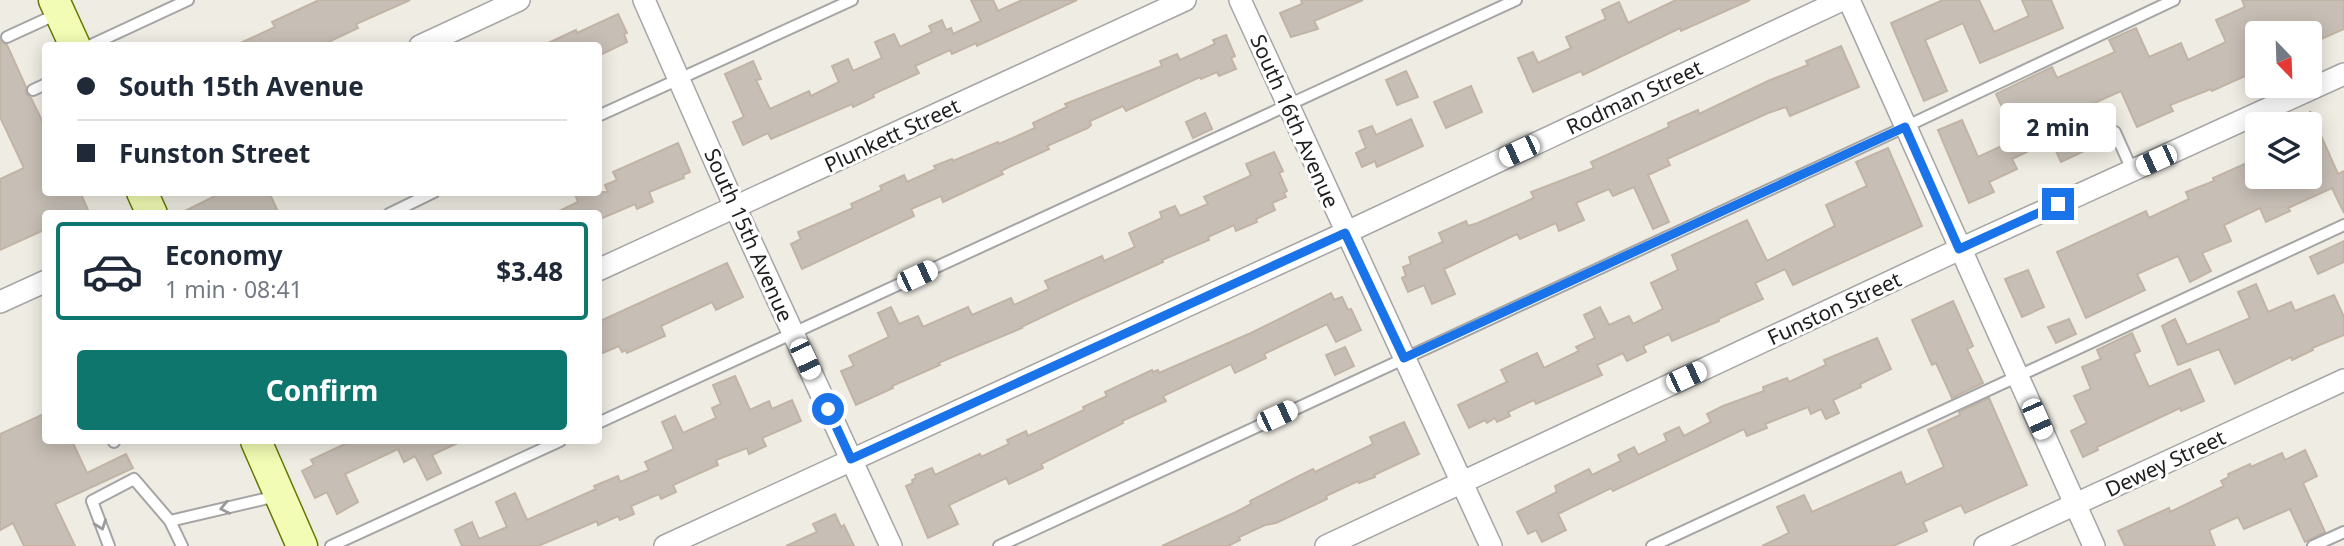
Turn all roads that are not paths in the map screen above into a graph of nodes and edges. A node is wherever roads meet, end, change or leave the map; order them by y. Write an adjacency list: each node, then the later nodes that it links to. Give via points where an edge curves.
1 (188, 0): 15 (lane)
2 (519, 0): 16 (street)
3 (644, 0): 18 (street, South 15th Avenue)
4 (852, 0): 18 (lane)
5 (1185, 0): 27 (street, Plunkett Street)
6 (1240, 0): 21 (street, South 16th Avenue)
7 (1516, 0): 21 (lane)
8 (1842, 0): 30 (street, Rodman Street)
9 (1849, 0): 23 (street)
10 (2174, 0): 11 (lane)
11 (2151, 5): 23 (lane)
12 (57, 6): 13 (lane); 14 (street)
13 (6, 37)
14 (73, 42)
15 (98, 42)
16 (429, 42)
17 (2344, 74): 25 (street, Funston Street)
18 (679, 79): 22 (lane); 27 (street, South 15th Avenue)
19 (42, 86): 20 (lane)
20 (33, 90)
21 (1288, 106): 30 (street, South 16th Avenue); 35 (lane)
22 (602, 115)
23 (1905, 127): 31 (street); 36 (lane)
24 (2115, 132): 25 (lane)
25 (2133, 170): 31 (street, Funston Street)
26 (426, 196): 28 (lane)
27 (735, 207): 32 (street, Plunkett Street); 35 (street, South 15th Avenue)
28 (396, 210)
29 (2344, 225): 37 (lane)
30 (1345, 233): 36 (street, South 16th Avenue); 42 (street, Rodman Street)
31 (1959, 249): 37 (street); 43 (street, Funston Street)
32 (602, 268)
33 (42, 283): 34 (street)
34 (0, 302)
35 (793, 333): 39 (lane); 42 (street, South 15th Avenue)
36 (1404, 358): 43 (street, South 16th Avenue); 54 (lane)
37 (2017, 377): 45 (street); 57 (lane)
38 (2344, 380): 45 (street, Dewey Street)
39 (602, 421)
40 (257, 444): 44 (street)
41 (552, 444): 51 (lane)
42 (851, 459): 52 (street, Rodman Street); 53 (street, South 15th Avenue)
43 (1462, 482): 55 (street, Funston Street); 56 (street, South 16th Avenue)
44 (280, 495): 46 (lane, one-way to 46); 50 (street)
45 (2075, 505): 58 (street, Dewey Street); 59 (street)
46 (170, 521): 48 (lane, one-way to 48, via 134,479 92,502); 49 (lane)
47 (2344, 532): 60 (lane)
48 (109, 546)
49 (182, 546)
50 (302, 546)
51 (331, 546)
52 (665, 546)
53 (891, 546)
54 (999, 546)
55 (1326, 546)
56 (1491, 546)
57 (1653, 546)
58 (1985, 546)
59 (2094, 546)
60 (2313, 546)

